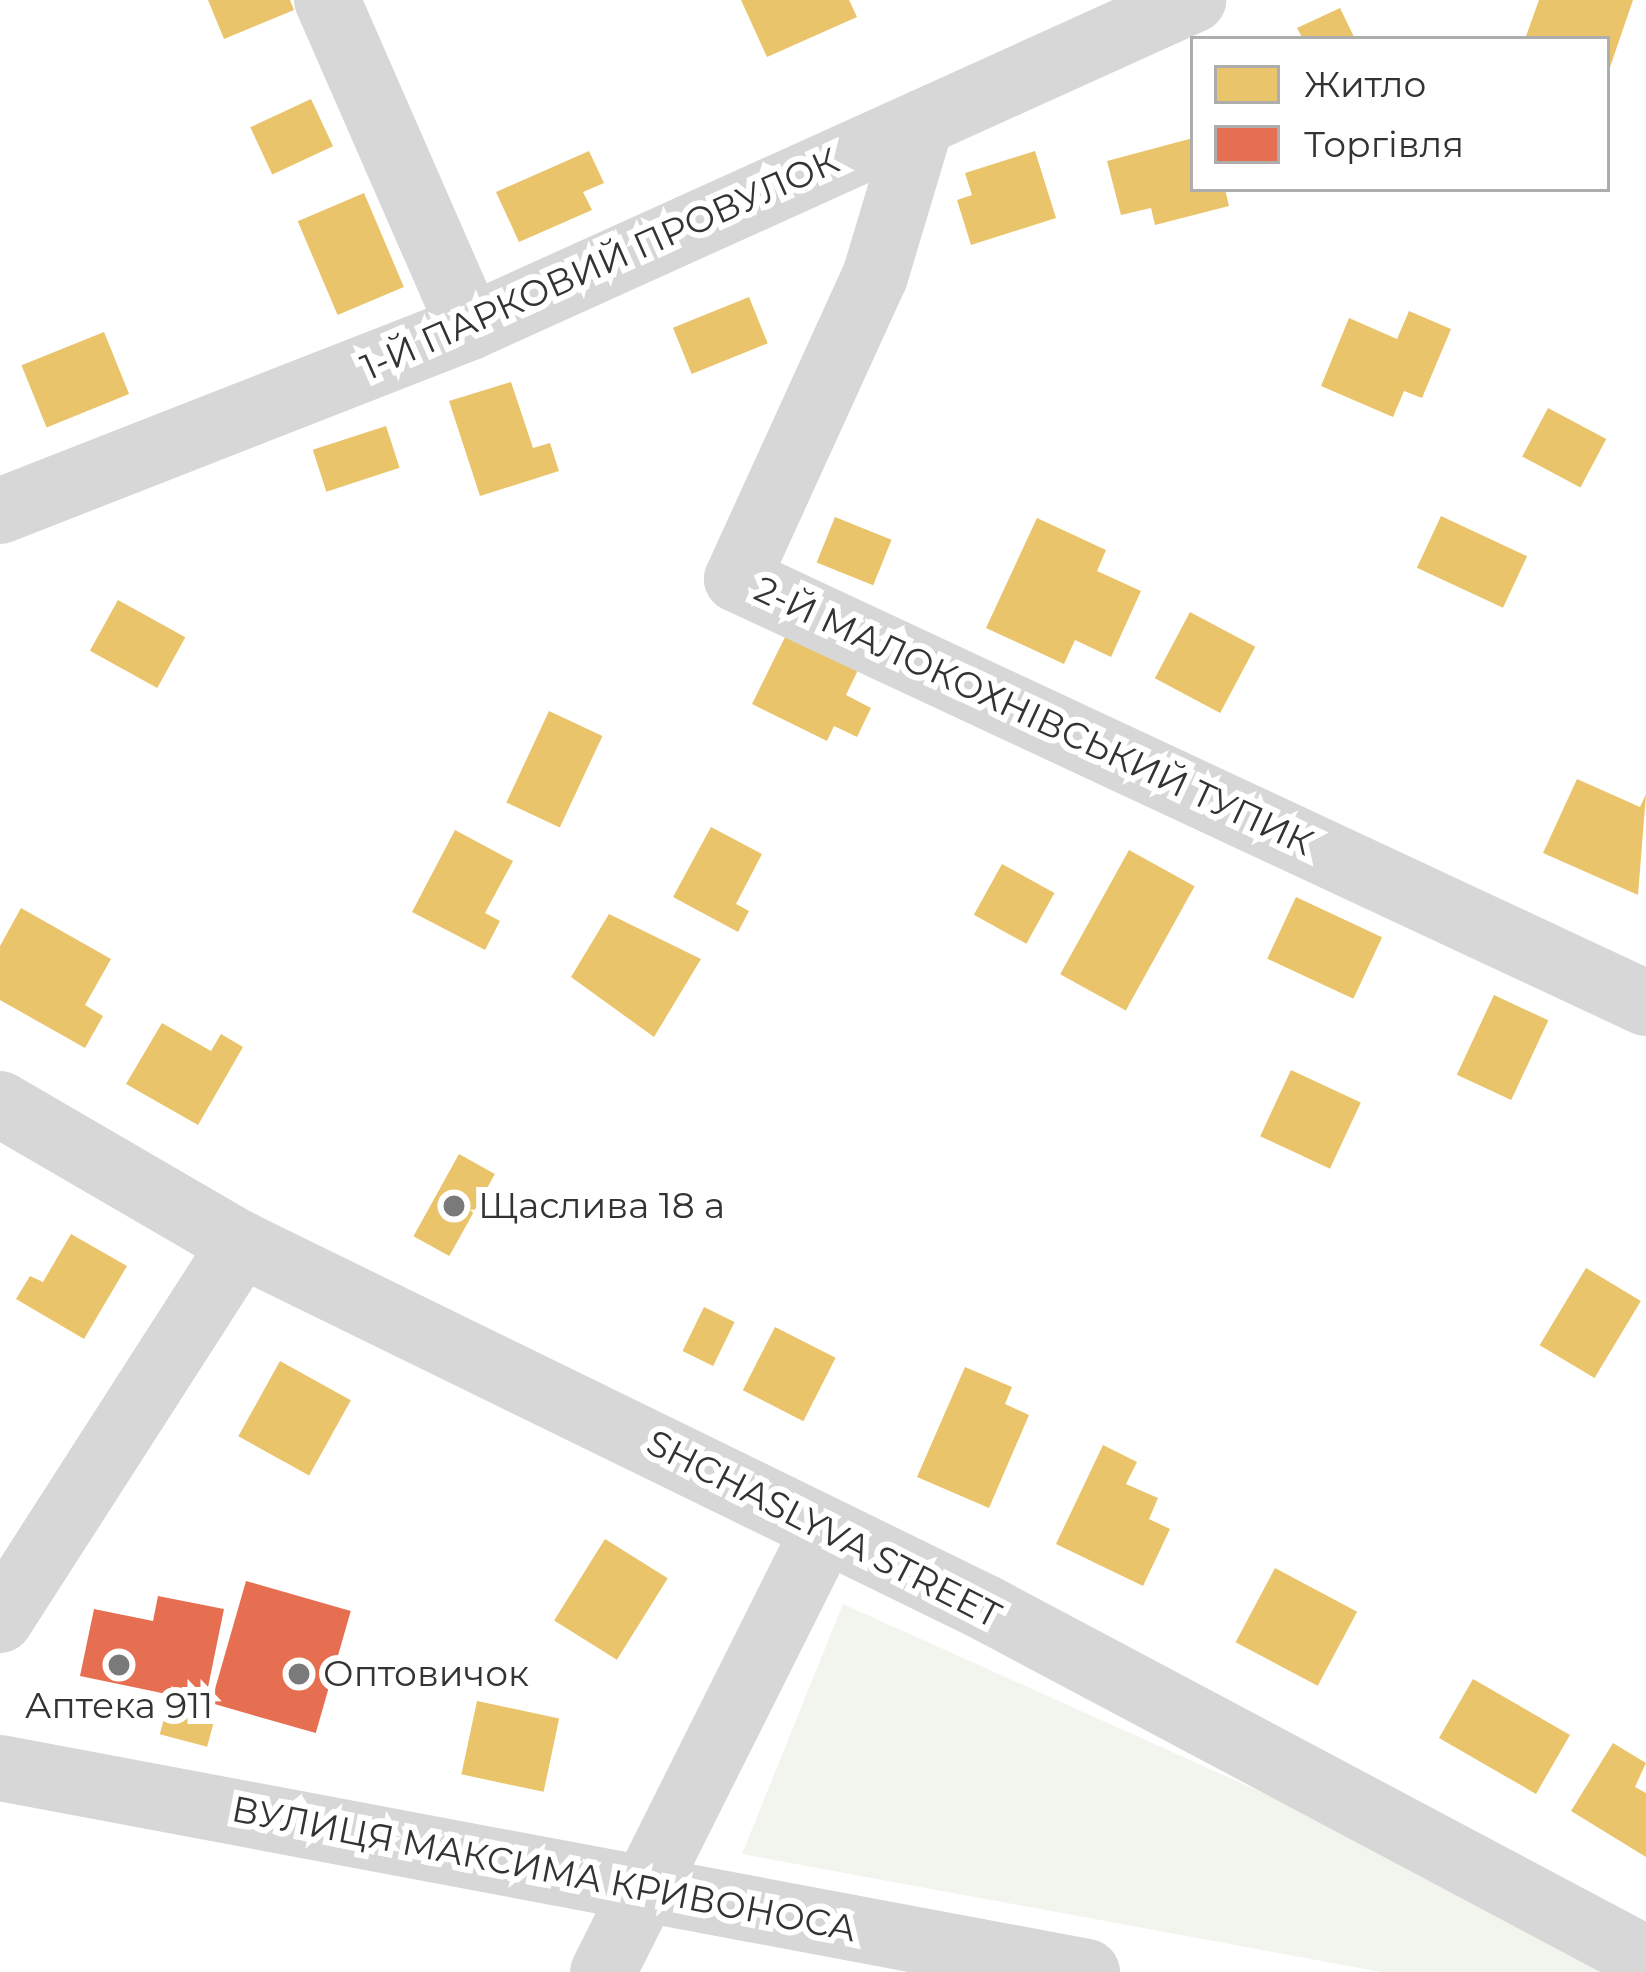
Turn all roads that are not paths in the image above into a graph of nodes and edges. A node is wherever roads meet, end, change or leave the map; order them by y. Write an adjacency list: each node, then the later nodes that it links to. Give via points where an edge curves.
1 (327, 0): 4 (street)
2 (1193, 0): 3 (street, 1-Й ПАРКОВИЙ ПРОВУЛОК)
3 (921, 123): 4 (street, 1-Й ПАРКОВИЙ ПРОВУЛОК); 6 (street, 2-Й МАЛОКОХНІВСЬКИЙ ТУПИК, via 875,276 737,579)
4 (470, 327): 5 (street, 1-Й ПАРКОВИЙ ПРОВУЛОК)
5 (0, 511)
6 (1646, 1003)
7 (0, 1104): 8 (street, SHCHASLYVA STREET)
8 (241, 1244): 9 (street, SHCHASLYVA STREET); 10 (street)
9 (824, 1530): 12 (street); 13 (street, SHCHASLYVA STREET)
10 (0, 1620)
11 (0, 1768): 12 (street, ВУЛИЦЯ МАКСИМА КРИВОНОСА)
12 (640, 1887): 14 (street); 15 (street, ВУЛИЦЯ МАКСИМА КРИВОНОСА)
13 (1646, 1959)
14 (603, 1972)
15 (1087, 1972)

